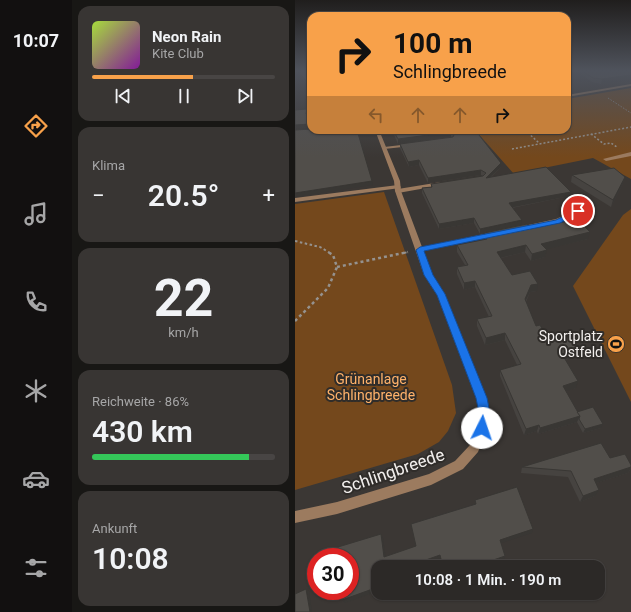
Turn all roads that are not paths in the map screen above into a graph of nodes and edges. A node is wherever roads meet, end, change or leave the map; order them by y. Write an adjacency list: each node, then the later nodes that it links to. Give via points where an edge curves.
1 (379, 134): 3 (street, Schlingbreede)
2 (414, 144): 3 (street)
3 (384, 148): 7 (street, Schlingbreede)
4 (629, 155): 5 (street)
5 (606, 159)
6 (451, 183): 7 (street)
7 (398, 189): 8 (street); 12 (street, Schlingbreede)
8 (295, 200)
9 (588, 206): 10 (street, via 558,221)
10 (512, 231)
11 (504, 232): 12 (street)
12 (420, 250): 13 (street, Schlingbreede, via 428,275 441,294 481,398 486,418 479,438 459,465 431,478 337,508)
13 (295, 517)

